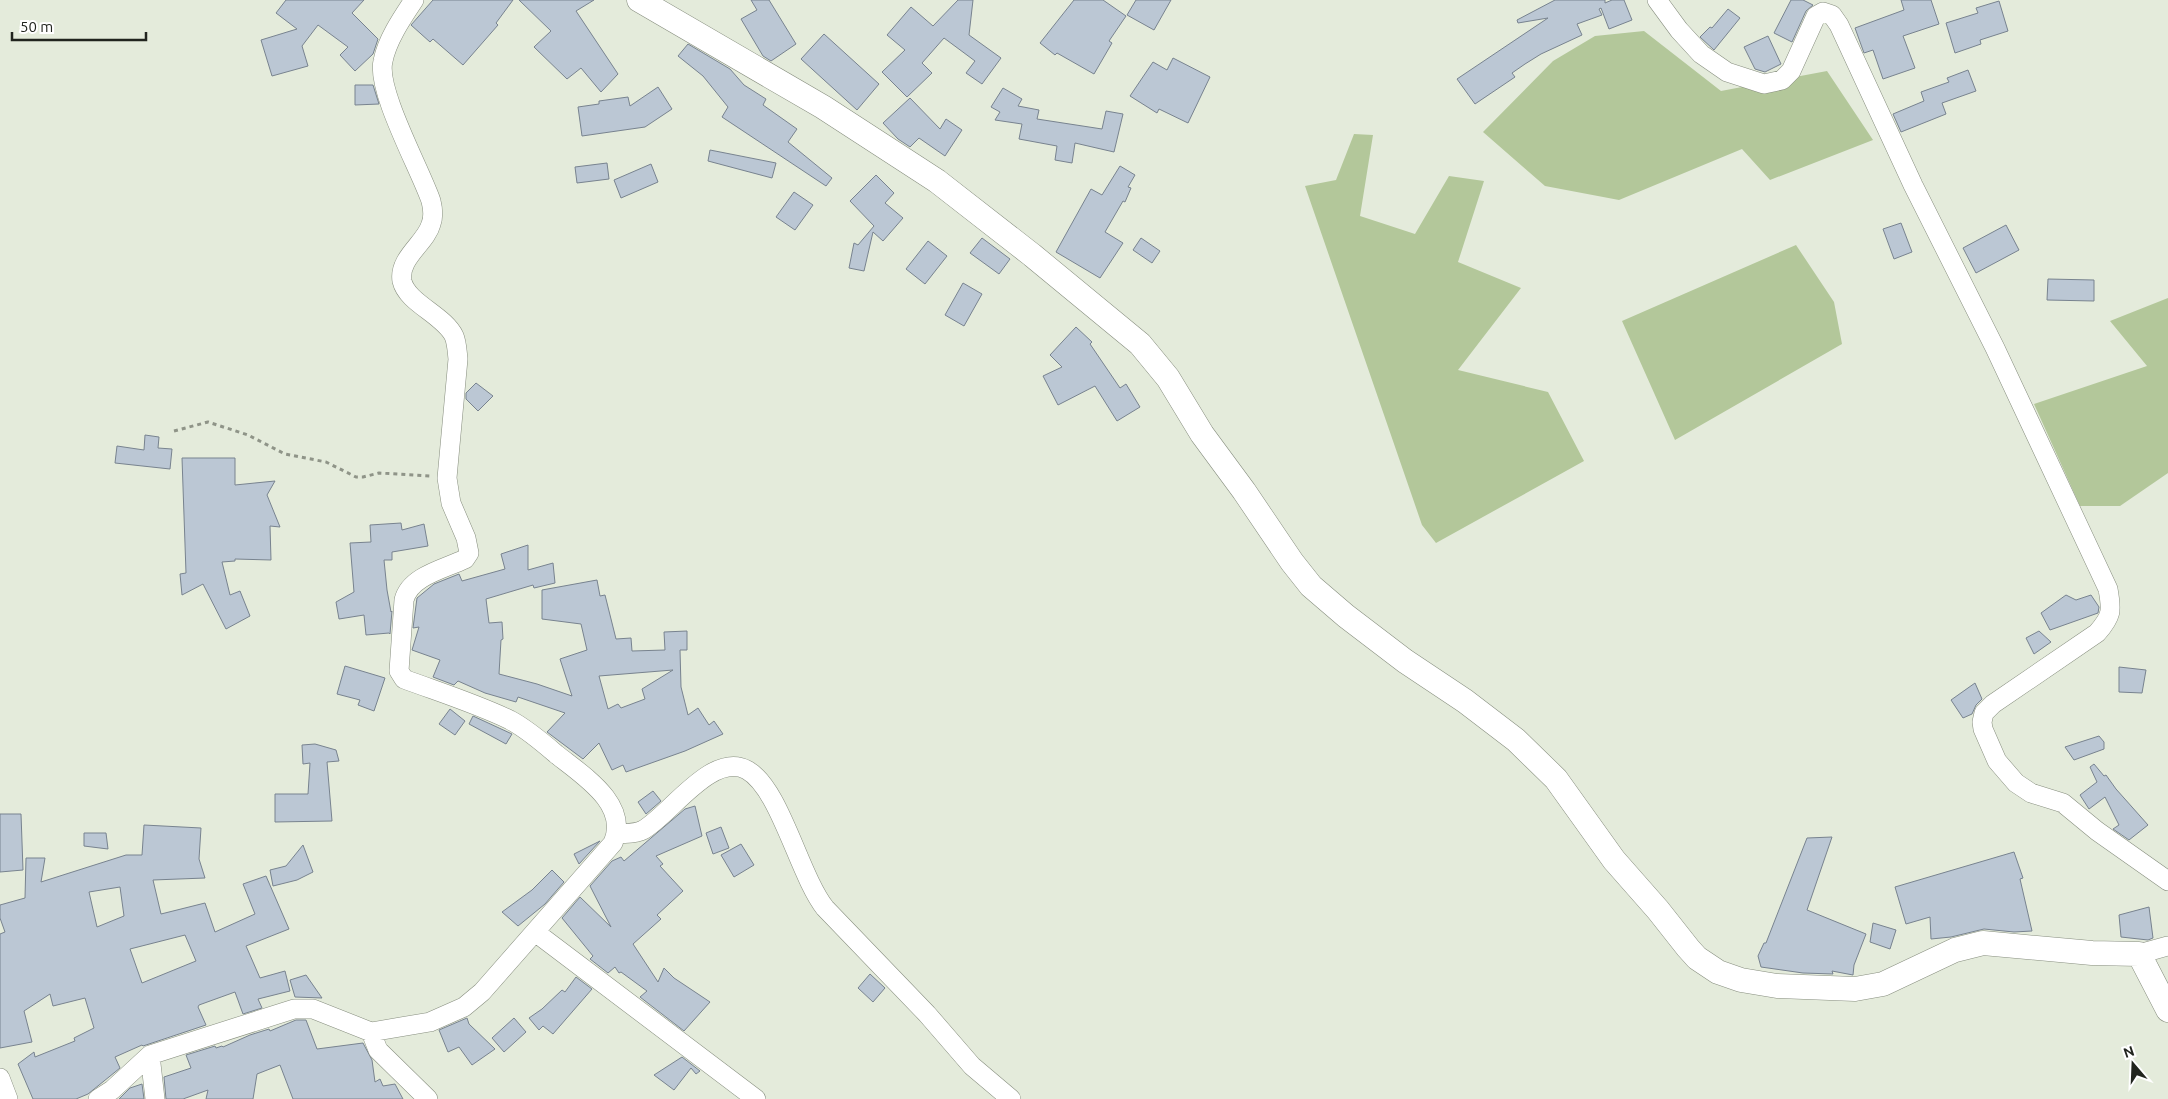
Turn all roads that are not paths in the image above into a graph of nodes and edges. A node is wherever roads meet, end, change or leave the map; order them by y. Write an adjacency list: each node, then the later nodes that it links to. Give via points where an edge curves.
1 (414, 0): 4 (street, via 401,19 383,60 382,76 433,213 431,225 406,262 402,281 410,294 448,327 457,346 447,478 451,503 469,553 464,559 416,581 406,592 400,675 524,728 602,793 616,820)
2 (639, 0): 8 (street, via 823,107 937,181 1140,344 1168,378 1202,434 1311,586 1346,616 1478,710 1523,747 1570,796 1619,866 1688,948 1718,972 1777,986 1855,989 1883,984 1955,950 1983,943)
3 (1657, 0): 5 (street, via 1701,54 1727,72 1761,83 1782,80 1792,71 1816,16 1823,12 1832,14 1839,25 2108,589 2112,608 2108,621 2097,633 1992,704 1984,713 1983,729 1997,761 2021,788 2063,803 2097,832)
4 (617, 834): 6 (street, via 613,843); 18 (street, via 644,830 720,768 741,767 752,772 769,793 825,908 972,1066)
5 (2168, 881)
6 (535, 932): 10 (street, via 482,992 464,1007 430,1022); 17 (street)
7 (2168, 946): 8 (street)
8 (2140, 954): 9 (street)
9 (2168, 1010)
10 (371, 1032): 11 (street, via 320,1011 294,1009); 16 (street, via 378,1050)
11 (150, 1055): 14 (street); 15 (street)
12 (0, 1078): 13 (street)
13 (8, 1099)
14 (98, 1099)
15 (155, 1099)
16 (428, 1099)
17 (756, 1099)
18 (1011, 1099)

